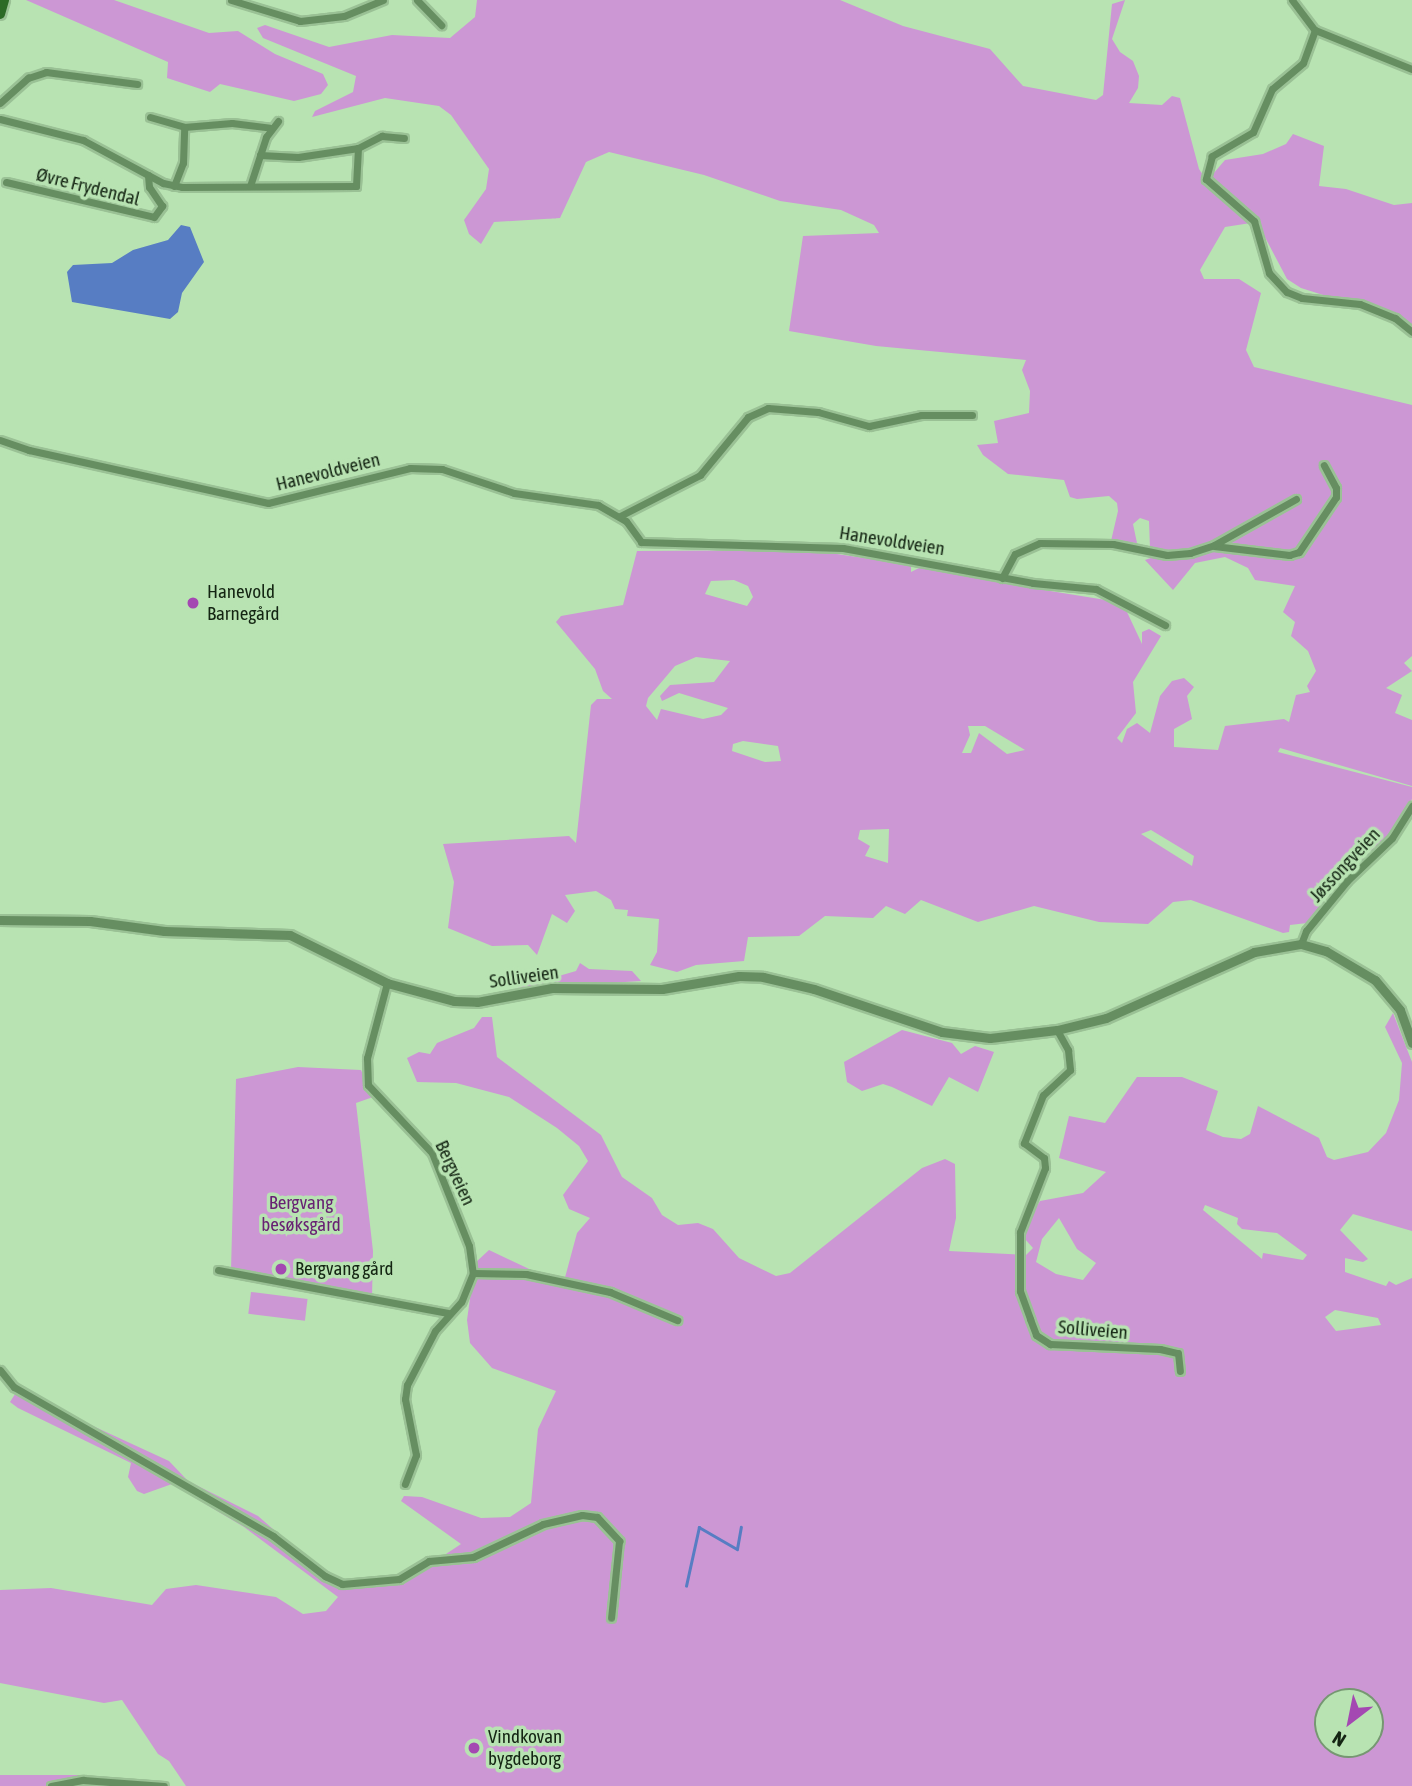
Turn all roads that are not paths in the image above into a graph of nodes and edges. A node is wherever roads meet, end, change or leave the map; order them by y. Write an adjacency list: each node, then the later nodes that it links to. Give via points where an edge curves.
1 (4, 0): 6 (main road)
2 (231, 0): 3 (street, via 300,21 344,16)
3 (383, 0)
4 (417, 0): 7 (street)
5 (1292, 0): 8 (street)
6 (0, 14)
7 (441, 25)
8 (1315, 30): 9 (street); 24 (street, via 1303,62 1272,89 1253,132 1212,156 1206,179 1254,221 1269,273 1287,292 1360,304 1395,318)
9 (1412, 69)
10 (137, 84): 11 (street, via 46,72 20,83)
11 (0, 103)
12 (150, 117): 15 (street)
13 (0, 119): 20 (street, Øvre Frydendal, via 83,140)
14 (278, 121): 16 (street)
15 (184, 127): 16 (street, via 232,123); 22 (street, via 183,163)
16 (270, 128): 19 (street)
17 (404, 138): 18 (street, via 382,136)
18 (358, 148): 19 (street, via 298,157); 23 (street, Øvre Frydendal, via 356,186)
19 (260, 155): 23 (street)
20 (148, 175): 21 (street, Øvre Frydendal, via 149,187 162,206 154,217); 22 (street, Øvre Frydendal)
21 (6, 182)
22 (174, 186): 23 (street, Øvre Frydendal)
23 (250, 186)
24 (1412, 332)
25 (972, 415): 29 (street, via 921,415 870,426 818,412 768,408 748,417 693,480)
26 (0, 440): 29 (street, Hanevoldveien, via 268,503 425,468 442,469 514,493 598,505)
27 (1324, 465): 30 (street, via 1336,497 1299,552 1289,555)
28 (1296, 499): 30 (street)
29 (620, 516): 31 (street, Hanevoldveien, via 636,538 648,543 843,548)
30 (1214, 545): 31 (street, via 1167,555 1113,544 1040,542 1015,554)
31 (1002, 578): 32 (street, Hanevoldveien, via 1096,589)
32 (1165, 625)
33 (1412, 806): 35 (street, Jøssongveien, via 1392,838 1347,881 1306,931)
34 (0, 920): 36 (street, Solliveien, via 90,921 164,931 266,931 290,935)
35 (1301, 944): 37 (street, Solliveien, via 1254,952 1106,1018); 38 (street, Solliveien, via 1326,951 1375,980 1400,1010)
36 (387, 983): 37 (street, Solliveien, via 428,997 477,1002 552,988 662,989 739,976 763,977 961,1037); 40 (street, Bergveien, via 367,1058 368,1085 432,1153 469,1247)
37 (1057, 1030): 44 (street, Solliveien, via 1068,1051 1070,1070 1043,1096 1024,1143 1044,1158 1045,1168 1028,1206 1017,1259 1020,1291 1030,1319 1036,1335 1049,1344 1160,1349 1178,1353)
38 (1412, 1043)
39 (218, 1270): 41 (street)
40 (473, 1273): 41 (street, via 461,1302); 42 (street, via 526,1274 610,1292)
41 (448, 1313): 45 (street, via 407,1385 405,1399 416,1455)
42 (677, 1320)
43 (0, 1370): 46 (street, via 14,1387 273,1536 342,1584 399,1579 429,1562 473,1557 543,1524 582,1515 597,1517 619,1541)
44 (1180, 1371)
45 (405, 1484)
46 (611, 1618)
47 (51, 1786): 48 (street, via 68,1780)
48 (164, 1786)

